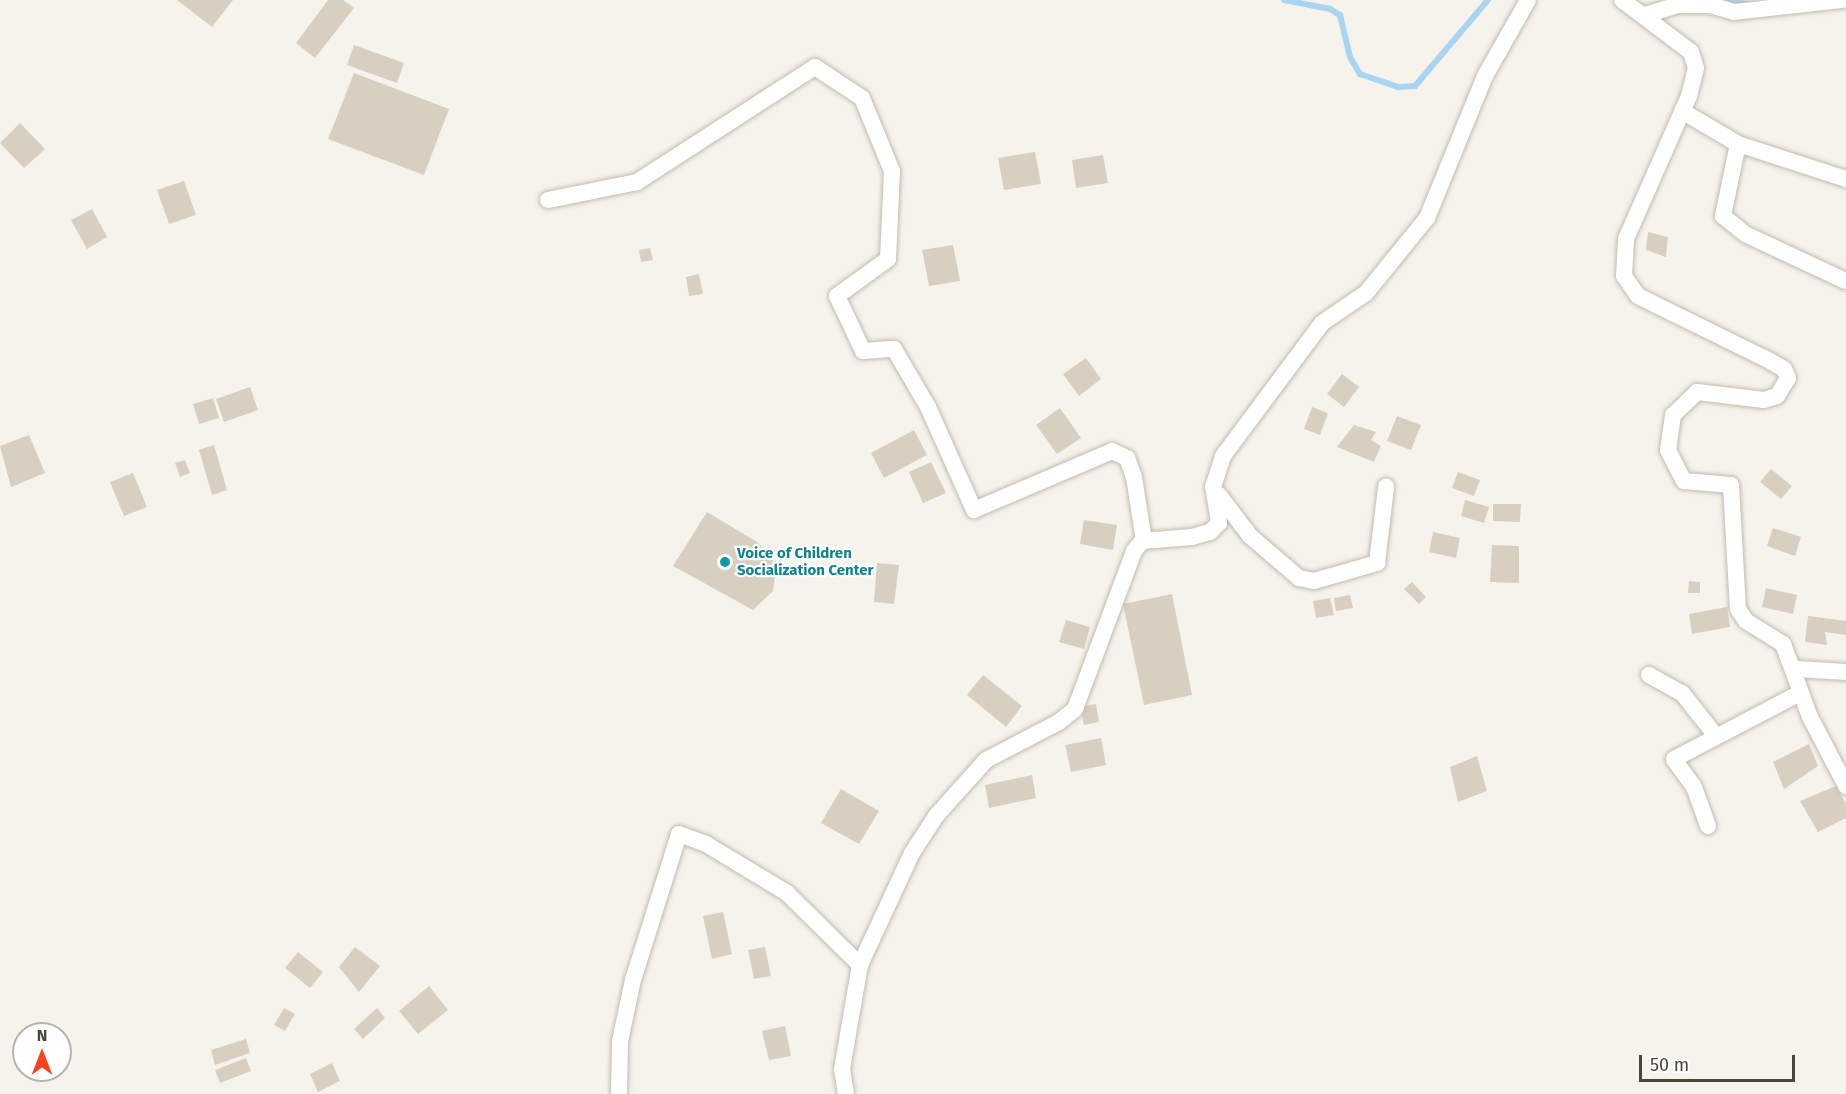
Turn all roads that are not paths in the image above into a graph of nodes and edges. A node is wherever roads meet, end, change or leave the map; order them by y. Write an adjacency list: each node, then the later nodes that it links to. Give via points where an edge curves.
1 (1528, 0): 11 (street, via 1485,76 1427,218 1366,293 1322,323 1223,456)
2 (1622, 0): 4 (street)
3 (1842, 0): 4 (street, via 1734,12 1710,5 1678,5)
4 (1645, 15): 5 (street, via 1691,52 1696,68)
5 (1682, 111): 6 (street); 13 (street, via 1626,239 1622,264 1638,296 1784,369 1786,388 1777,396 1764,400 1696,392 1683,401 1670,424 1668,450 1684,481 1731,485 1738,609 1746,621 1783,644)
6 (1738, 144): 7 (street); 9 (street, via 1723,216 1745,234)
7 (1846, 179)
8 (548, 200): 12 (street, via 637,182 815,67 862,98 892,171 888,259 837,296 863,351 894,349 928,407 974,510 1112,451 1127,458 1134,477)
9 (1846, 281)
10 (1386, 486): 11 (street, via 1377,563 1314,581 1299,578 1250,536)
11 (1213, 487): 12 (street, via 1220,512 1219,523 1210,532)
12 (1144, 541): 20 (street, via 1134,551 1075,709 1059,722 986,760 936,816 912,853)
13 (1796, 669): 14 (street); 16 (street)
14 (1846, 672)
15 (1649, 675): 17 (street, via 1682,693)
16 (1800, 693): 17 (street); 18 (street)
17 (1716, 736): 19 (street, via 1674,759 1694,787)
18 (1846, 786)
19 (1708, 826)
20 (861, 965): 21 (street, via 787,893 706,844 679,834 633,980 620,1041); 22 (street, via 842,1069)
21 (619, 1094)
22 (846, 1094)

